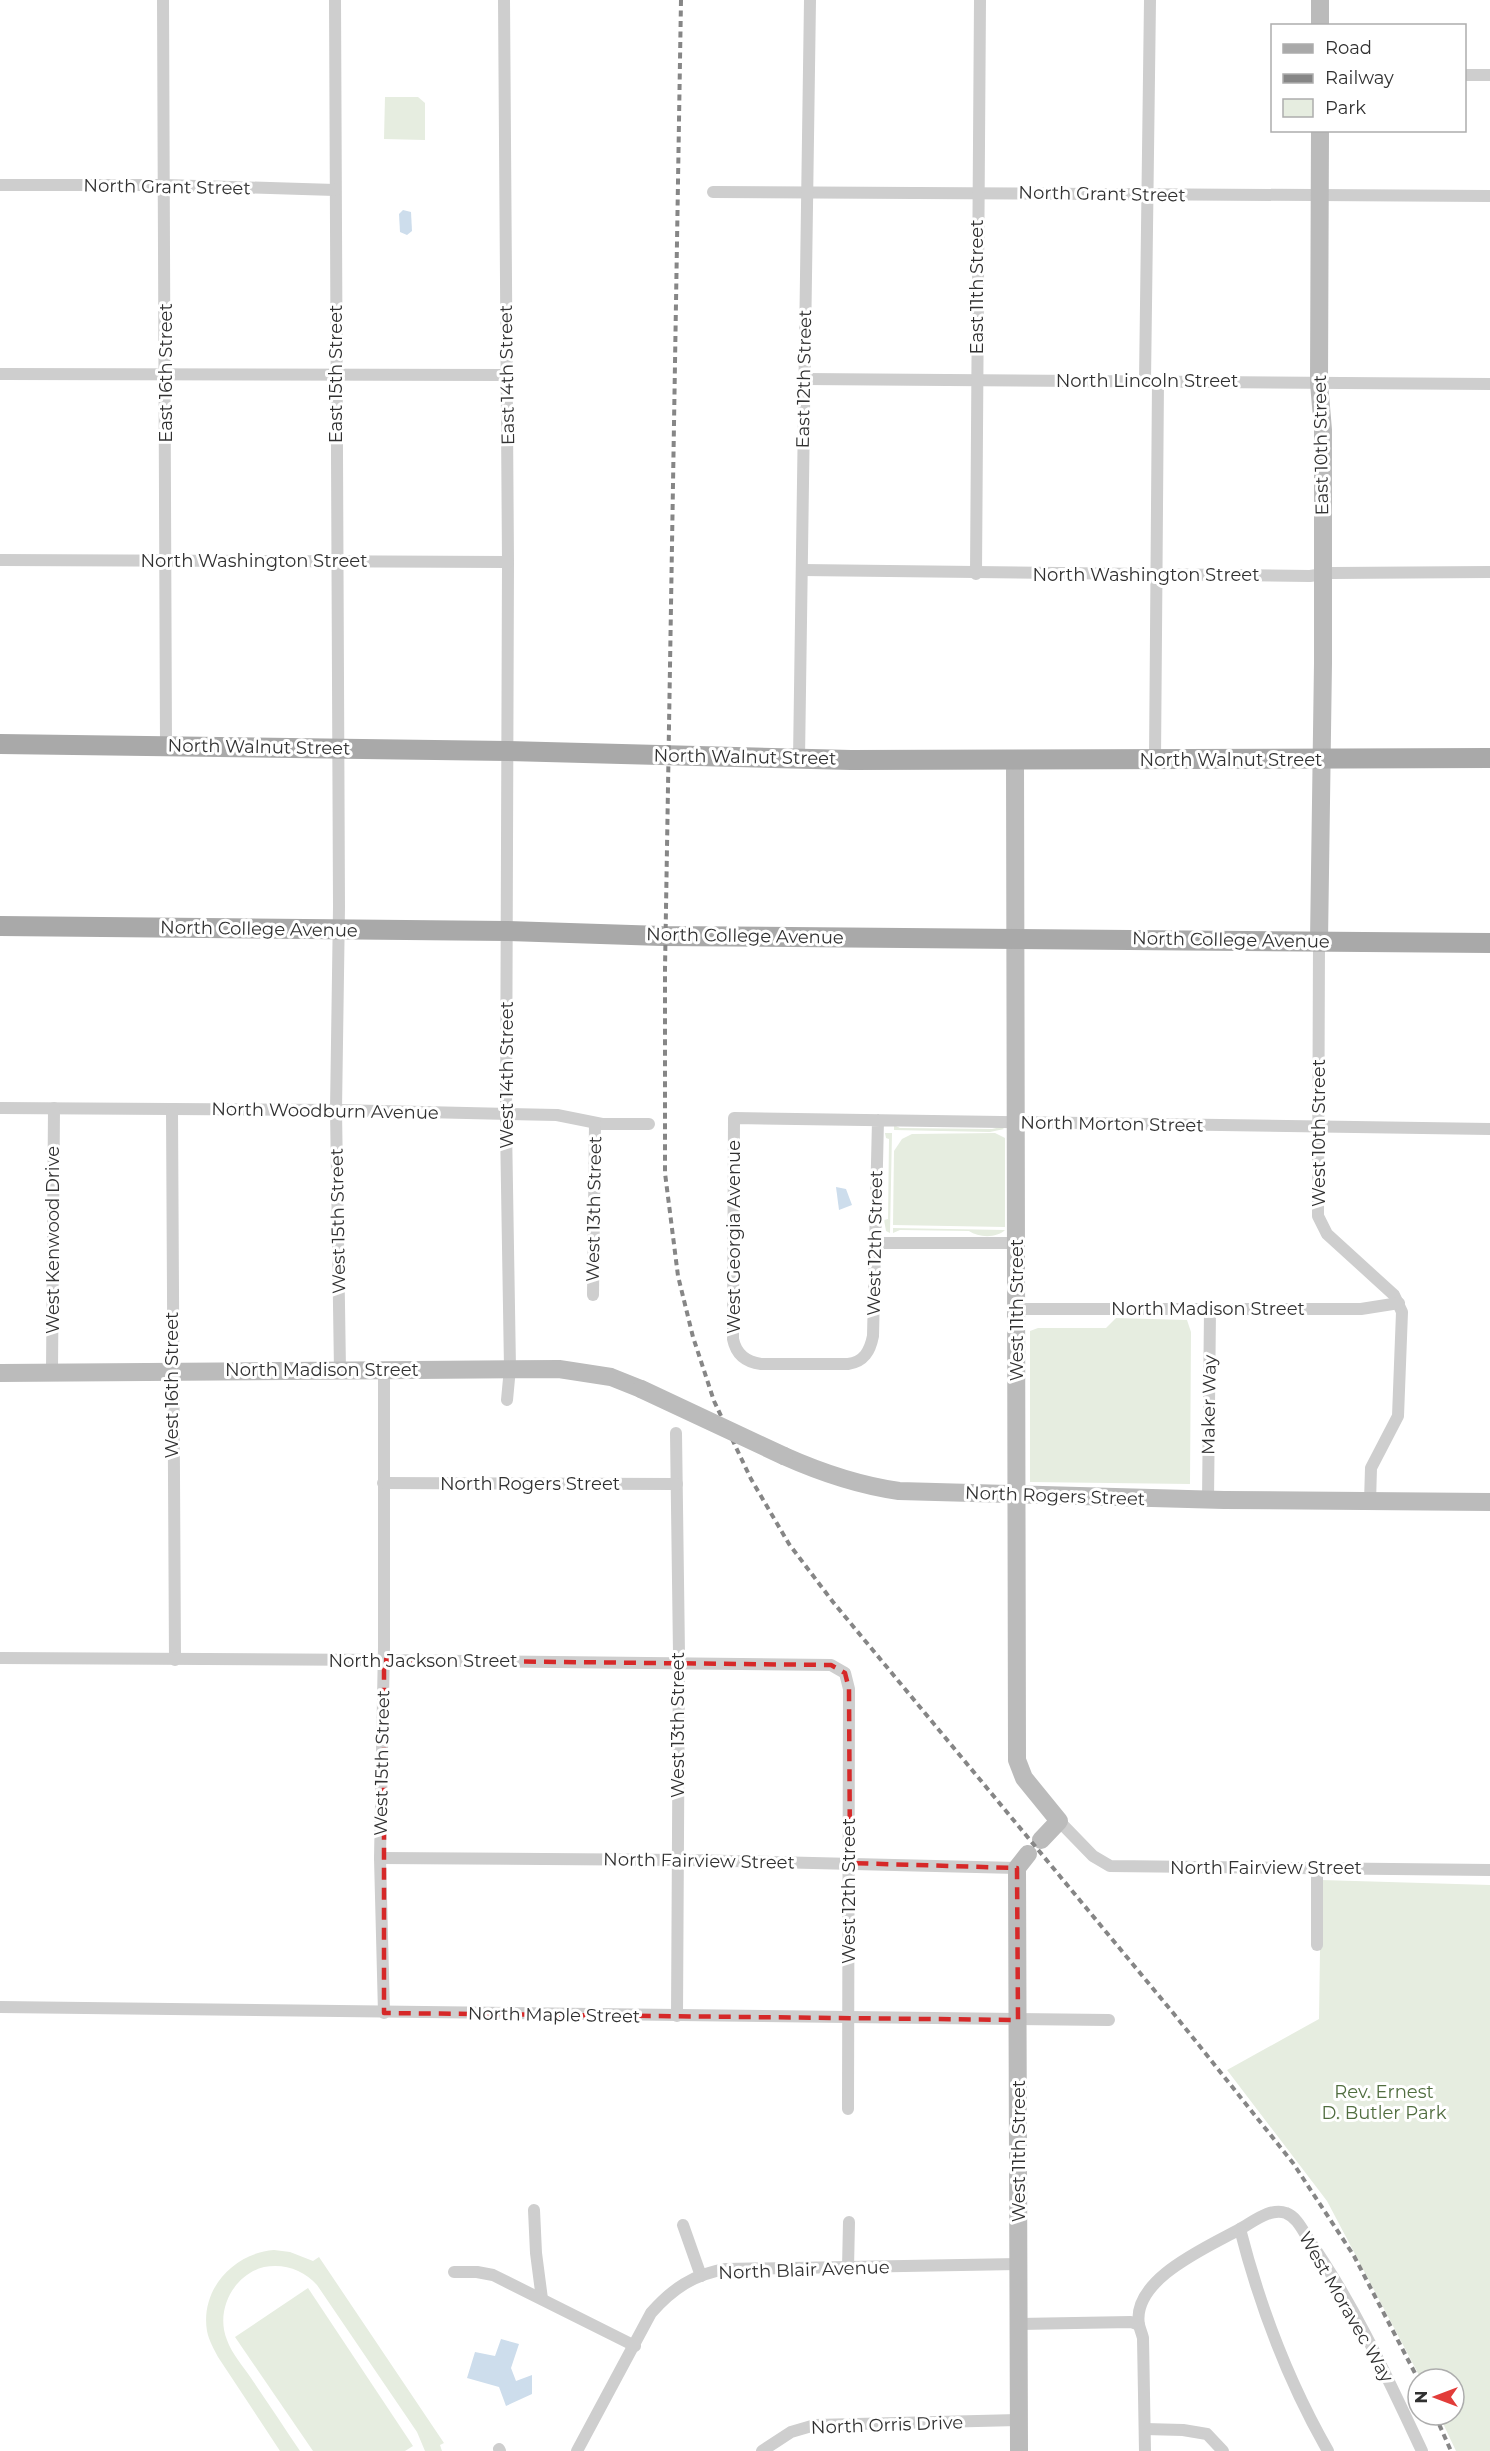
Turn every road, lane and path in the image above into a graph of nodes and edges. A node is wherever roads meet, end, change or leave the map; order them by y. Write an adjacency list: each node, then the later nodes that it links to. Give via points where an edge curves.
1 (163, 0): 13 (street, East 16th Street)
2 (335, 0): 14 (street, East 15th Street)
3 (504, 0): 24 (street, East 14th Street)
4 (810, 0): 16 (street, East 12th Street)
5 (980, 0): 17 (street, East 11th Street)
6 (1150, 0): 18 (street)
7 (1320, 0): 8 (street)
8 (1320, 24)
9 (1466, 75): 10 (street)
10 (1490, 75)
11 (1320, 132): 19 (street, East 10th Street)
12 (0, 185): 13 (street, North Grant Street)
13 (165, 186): 14 (street, North Grant Street); 22 (street, East 16th Street)
14 (335, 190): 23 (street, East 15th Street)
15 (713, 192): 16 (street, North Grant Street)
16 (807, 193): 17 (street, North Grant Street); 25 (street, East 12th Street)
17 (977, 195): 18 (street, North Grant Street); 26 (street, East 11th Street)
18 (1148, 195): 19 (street, North Grant Street); 27 (street)
19 (1320, 195): 20 (street, North Grant Street); 29 (street, East 10th Street)
20 (1490, 196)
21 (0, 374): 22 (street)
22 (166, 375): 23 (street); 32 (street, East 16th Street)
23 (336, 375): 24 (street); 33 (street, East 15th Street)
24 (507, 375): 34 (street, East 14th Street)
25 (804, 379): 26 (street, North Lincoln Street); 35 (street, East 12th Street)
26 (977, 380): 27 (street, North Lincoln Street); 37 (street, East 11th Street)
27 (1145, 381): 28 (street, North Lincoln Street)
28 (1158, 381): 29 (street, North Lincoln Street); 39 (street)
29 (1319, 382): 30 (street, North Lincoln Street); 38 (street, East 10th Street, via 1323,430)
30 (1490, 384)
31 (0, 560): 32 (street, North Washington Street)
32 (165, 561): 33 (street, North Washington Street); 41 (street, East 16th Street)
33 (337, 561): 34 (street, North Washington Street); 42 (street, East 15th Street)
34 (508, 562): 43 (street, East 14th Street)
35 (802, 570): 37 (street, North Washington Street); 45 (street, East 12th Street)
36 (1490, 572): 38 (street, North Washington Street)
37 (976, 574): 39 (street, North Washington Street)
38 (1323, 575): 39 (street, North Washington Street); 48 (street, East 10th Street)
39 (1157, 576): 47 (street)
40 (0, 744): 41 (main road, North Walnut Street)
41 (166, 746): 42 (main road, North Walnut Street)
42 (338, 748): 43 (main road, North Walnut Street); 50 (street, West 15th Street)
43 (507, 751): 45 (main road, North Walnut Street); 51 (street, West 14th Street)
44 (1490, 758): 48 (main road, North Walnut Street)
45 (799, 759): 46 (main road, North Walnut Street)
46 (1015, 760): 47 (main road, North Walnut Street); 52 (street, West 11th Street)
47 (1155, 760): 48 (main road, North Walnut Street)
48 (1321, 760): 53 (street, West 10th Street)
49 (0, 926): 50 (main road, North College Avenue)
50 (339, 930): 51 (main road, North College Avenue); 58 (street, West 15th Street)
51 (507, 931): 52 (main road, North College Avenue); 59 (street, West 14th Street)
52 (1015, 938): 53 (main road, North College Avenue); 62 (street, West 11th Street)
53 (1319, 941): 54 (main road, North College Avenue); 65 (street, West 10th Street)
54 (1490, 943)
55 (0, 1108): 56 (street, North Woodburn Avenue)
56 (54, 1108): 57 (street, North Woodburn Avenue); 79 (street, West Kenwood Drive)
57 (172, 1110): 58 (street, North Woodburn Avenue); 75 (street, West 16th Street)
58 (336, 1110): 59 (street, North Woodburn Avenue); 76 (street, West 15th Street)
59 (507, 1114): 63 (street, North Woodburn Avenue, via 556,1115); 74 (street, West 14th Street)
60 (734, 1118): 61 (street, North Morton Street); 73 (street, West Georgia Avenue, via 733,1339 740,1355 761,1364)
61 (878, 1120): 62 (street, North Morton Street); 67 (street, West 12th Street)
62 (1017, 1122): 65 (street, North Morton Street); 68 (street, West 11th Street)
63 (595, 1123): 64 (street, North Woodburn Avenue); 69 (street, West 13th Street)
64 (649, 1124)
65 (1319, 1126): 66 (street, North Morton Street); 70 (street, West 10th Street, via 1321,1224)
66 (1490, 1129)
67 (875, 1243): 68 (street); 73 (street, West 12th Street, via 873,1335 869,1350)
68 (1017, 1243): 71 (street, West 11th Street)
69 (593, 1295)
70 (1399, 1303): 72 (street, North Madison Street, via 1361,1309); 87 (street, via 1402,1341 1398,1416 1371,1468)
71 (1017, 1309): 72 (street, North Madison Street); 85 (street, West 11th Street)
72 (1210, 1310): 86 (street, Maker Way)
73 (860, 1361)
74 (510, 1368): 77 (street, North Madison Street); 80 (street, North Madison Street, via 590,1373); 81 (street, West 14th Street)
75 (172, 1370): 76 (street, North Madison Street); 79 (street, North Madison Street); 91 (street, West 16th Street)
76 (340, 1370): 77 (street, North Madison Street)
77 (384, 1370): 83 (street, West 15th Street)
78 (0, 1372): 79 (street, North Madison Street)
79 (52, 1372)
80 (641, 1389): 85 (street, North Rogers Street, bridge, via 829,1476 864,1486 899,1491)
81 (507, 1400)
82 (676, 1433): 84 (street, West 13th Street)
83 (383, 1483): 84 (street, North Rogers Street); 90 (street, West 15th Street)
84 (677, 1484): 92 (street, West 13th Street)
85 (1017, 1494): 86 (street, North Rogers Street); 94 (street, West 11th Street, via 1018,1766)
86 (1208, 1500): 87 (street, North Rogers Street)
87 (1370, 1502): 88 (street, North Rogers Street)
88 (1490, 1502)
89 (0, 1658): 91 (street, North Jackson Street)
90 (384, 1659): 91 (street, North Jackson Street); 92 (street, North Jackson Street); 96 (street, West 15th Street)
91 (175, 1660)
92 (679, 1664): 93 (street, North Jackson Street, via 831,1665); 97 (street, West 13th Street)
93 (845, 1673): 99 (street, West 12th Street, via 849,1689)
94 (1059, 1821): 95 (street); 100 (street, North Fairview Street, via 1093,1856 1110,1866)
95 (1041, 1840)
96 (380, 1858): 97 (street, North Fairview Street); 104 (street, West 15th Street)
97 (678, 1860): 99 (street, North Fairview Street); 105 (street, West 13th Street)
98 (1022, 1861): 99 (street, North Fairview Street); 107 (street, West 11th Street)
99 (850, 1863): 106 (street, West 12th Street)
100 (1317, 1868): 101 (street, North Fairview Street); 102 (street)
101 (1490, 1870)
102 (1317, 1945)
103 (0, 2007): 104 (street, North Maple Street)
104 (384, 2013): 105 (street, North Maple Street)
105 (677, 2016): 106 (street, North Maple Street)
106 (849, 2018): 107 (street, North Maple Street); 109 (street, West 12th Street)
107 (1018, 2020): 108 (street, North Maple Street); 114 (street, West 11th Street)
108 (1109, 2020)
109 (848, 2109)
110 (534, 2211): 118 (street)
111 (849, 2222): 115 (street)
112 (683, 2225): 117 (street)
113 (1240, 2229): 120 (street, West Moravec Way, via 1153,2282 1145,2296); 129 (street, via 1277,2347); 130 (street, West Moravec Way, via 1271,2212 1287,2213 1294,2218 1371,2343)
114 (1019, 2264): 115 (street, North Blair Avenue); 119 (street, West 11th Street)
115 (848, 2268): 117 (street, North Blair Avenue, via 726,2269)
116 (454, 2272): 118 (street, via 492,2275)
117 (701, 2276): 121 (street, North Blair Avenue, via 678,2287 660,2303)
118 (542, 2299): 121 (street)
119 (1019, 2324): 120 (street); 122 (street, West 11th Street)
120 (1139, 2325): 123 (street, via 1143,2338)
121 (635, 2346): 124 (street, North Blair Avenue)
122 (1019, 2420): 125 (street, North Orris Drive, via 815,2425 792,2432); 126 (street, West 11th Street)
123 (1145, 2430): 127 (street); 128 (street, via 1207,2434)
124 (577, 2451)
125 (762, 2451)
126 (1019, 2451)
127 (1144, 2451)
128 (1223, 2451)
129 (1328, 2451)
130 (1422, 2451)

